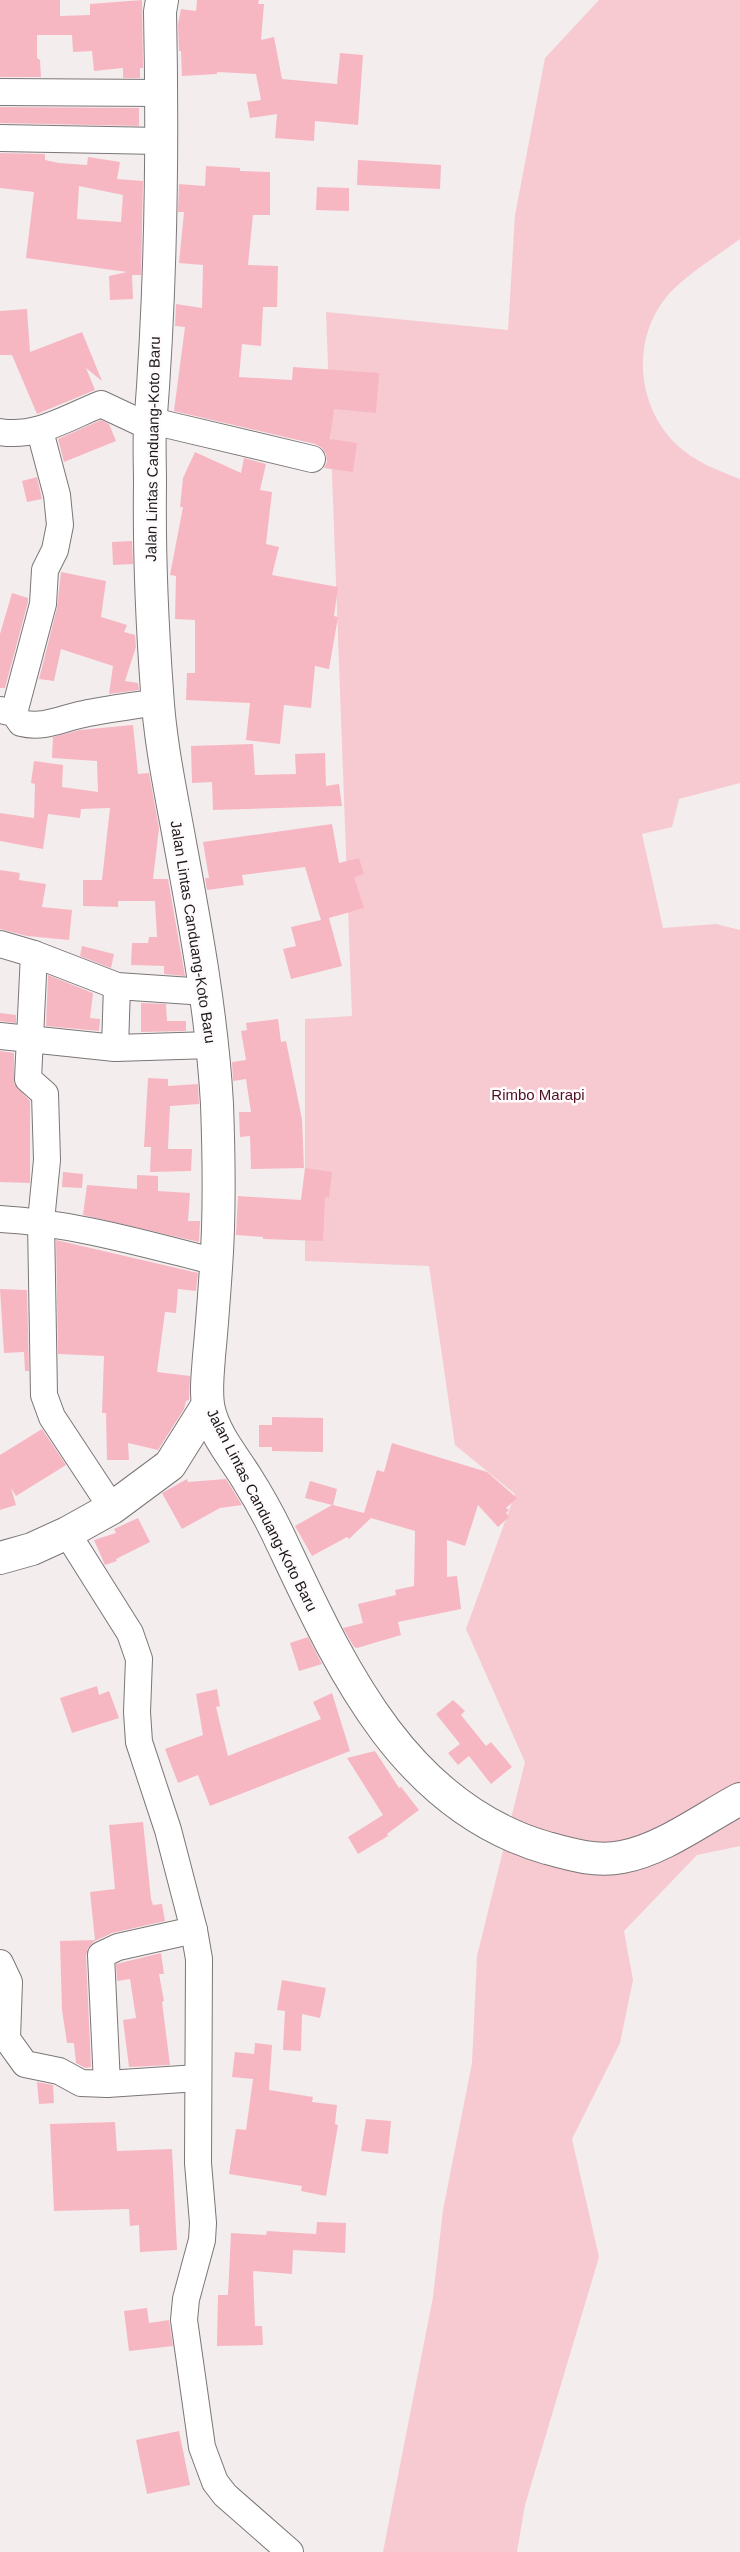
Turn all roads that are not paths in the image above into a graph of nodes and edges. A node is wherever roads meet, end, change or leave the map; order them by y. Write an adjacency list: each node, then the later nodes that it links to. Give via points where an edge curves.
1 (162, 0): 3 (main road, Jalan Lintas Canduang-Koto Baru)
2 (0, 92): 3 (street)
3 (162, 93): 5 (main road, Jalan Lintas Canduang-Koto Baru)
4 (0, 138): 5 (street)
5 (161, 141): 6 (main road, Jalan Lintas Canduang-Koto Baru)
6 (151, 424): 7 (street, via 101,404); 9 (street); 10 (main road, Jalan Lintas Canduang-Koto Baru, via 151,582)
7 (40, 431): 8 (street); 11 (street, via 57,495 60,525 55,550 45,570 43,604)
8 (0, 432)
9 (312, 459)
10 (157, 702): 11 (street, via 81,714 42,726 21,723); 15 (main road, Jalan Lintas Canduang-Koto Baru, via 166,774)
11 (7, 711)
12 (0, 944): 13 (street)
13 (34, 954): 14 (street); 17 (street)
14 (117, 986): 15 (street); 19 (street)
15 (206, 992): 18 (main road, Jalan Lintas Canduang-Koto Baru)
16 (0, 1036): 17 (street)
17 (32, 1039): 19 (street); 21 (street, via 28,1079 45,1094 47,1160)
18 (212, 1045): 19 (street); 22 (main road, Jalan Lintas Canduang-Koto Baru, via 217,1106)
19 (116, 1048)
20 (0, 1219): 21 (street)
21 (41, 1221): 22 (street); 26 (street, via 44,1395 52,1417)
22 (217, 1262): 23 (main road, Jalan Lintas Canduang-Koto Baru)
23 (207, 1406): 24 (main road, Jalan Lintas Canduang-Koto Baru); 25 (main road)
24 (231, 1454): 25 (main road); 29 (main road, Jalan Lintas Canduang-Koto Baru, via 254,1489 347,1675 370,1712 425,1774 474,1815 526,1842 584,1858 604,1859 650,1848)
25 (170, 1464): 26 (main road)
26 (112, 1508): 27 (main road)
27 (67, 1533): 28 (main road); 30 (street, via 136,1646 141,1750 168,1830)
28 (0, 1558)
29 (740, 1799)
30 (194, 1930): 32 (street, via 199,1959); 33 (street, via 118,1947 101,1955)
31 (0, 1963): 33 (street, via 9,1982 7,2039 25,2064 59,2071 81,2083)
32 (198, 2078): 33 (street); 34 (street, via 203,2223 184,2320 202,2447 215,2482 225,2495)
33 (107, 2084)
34 (290, 2552)

